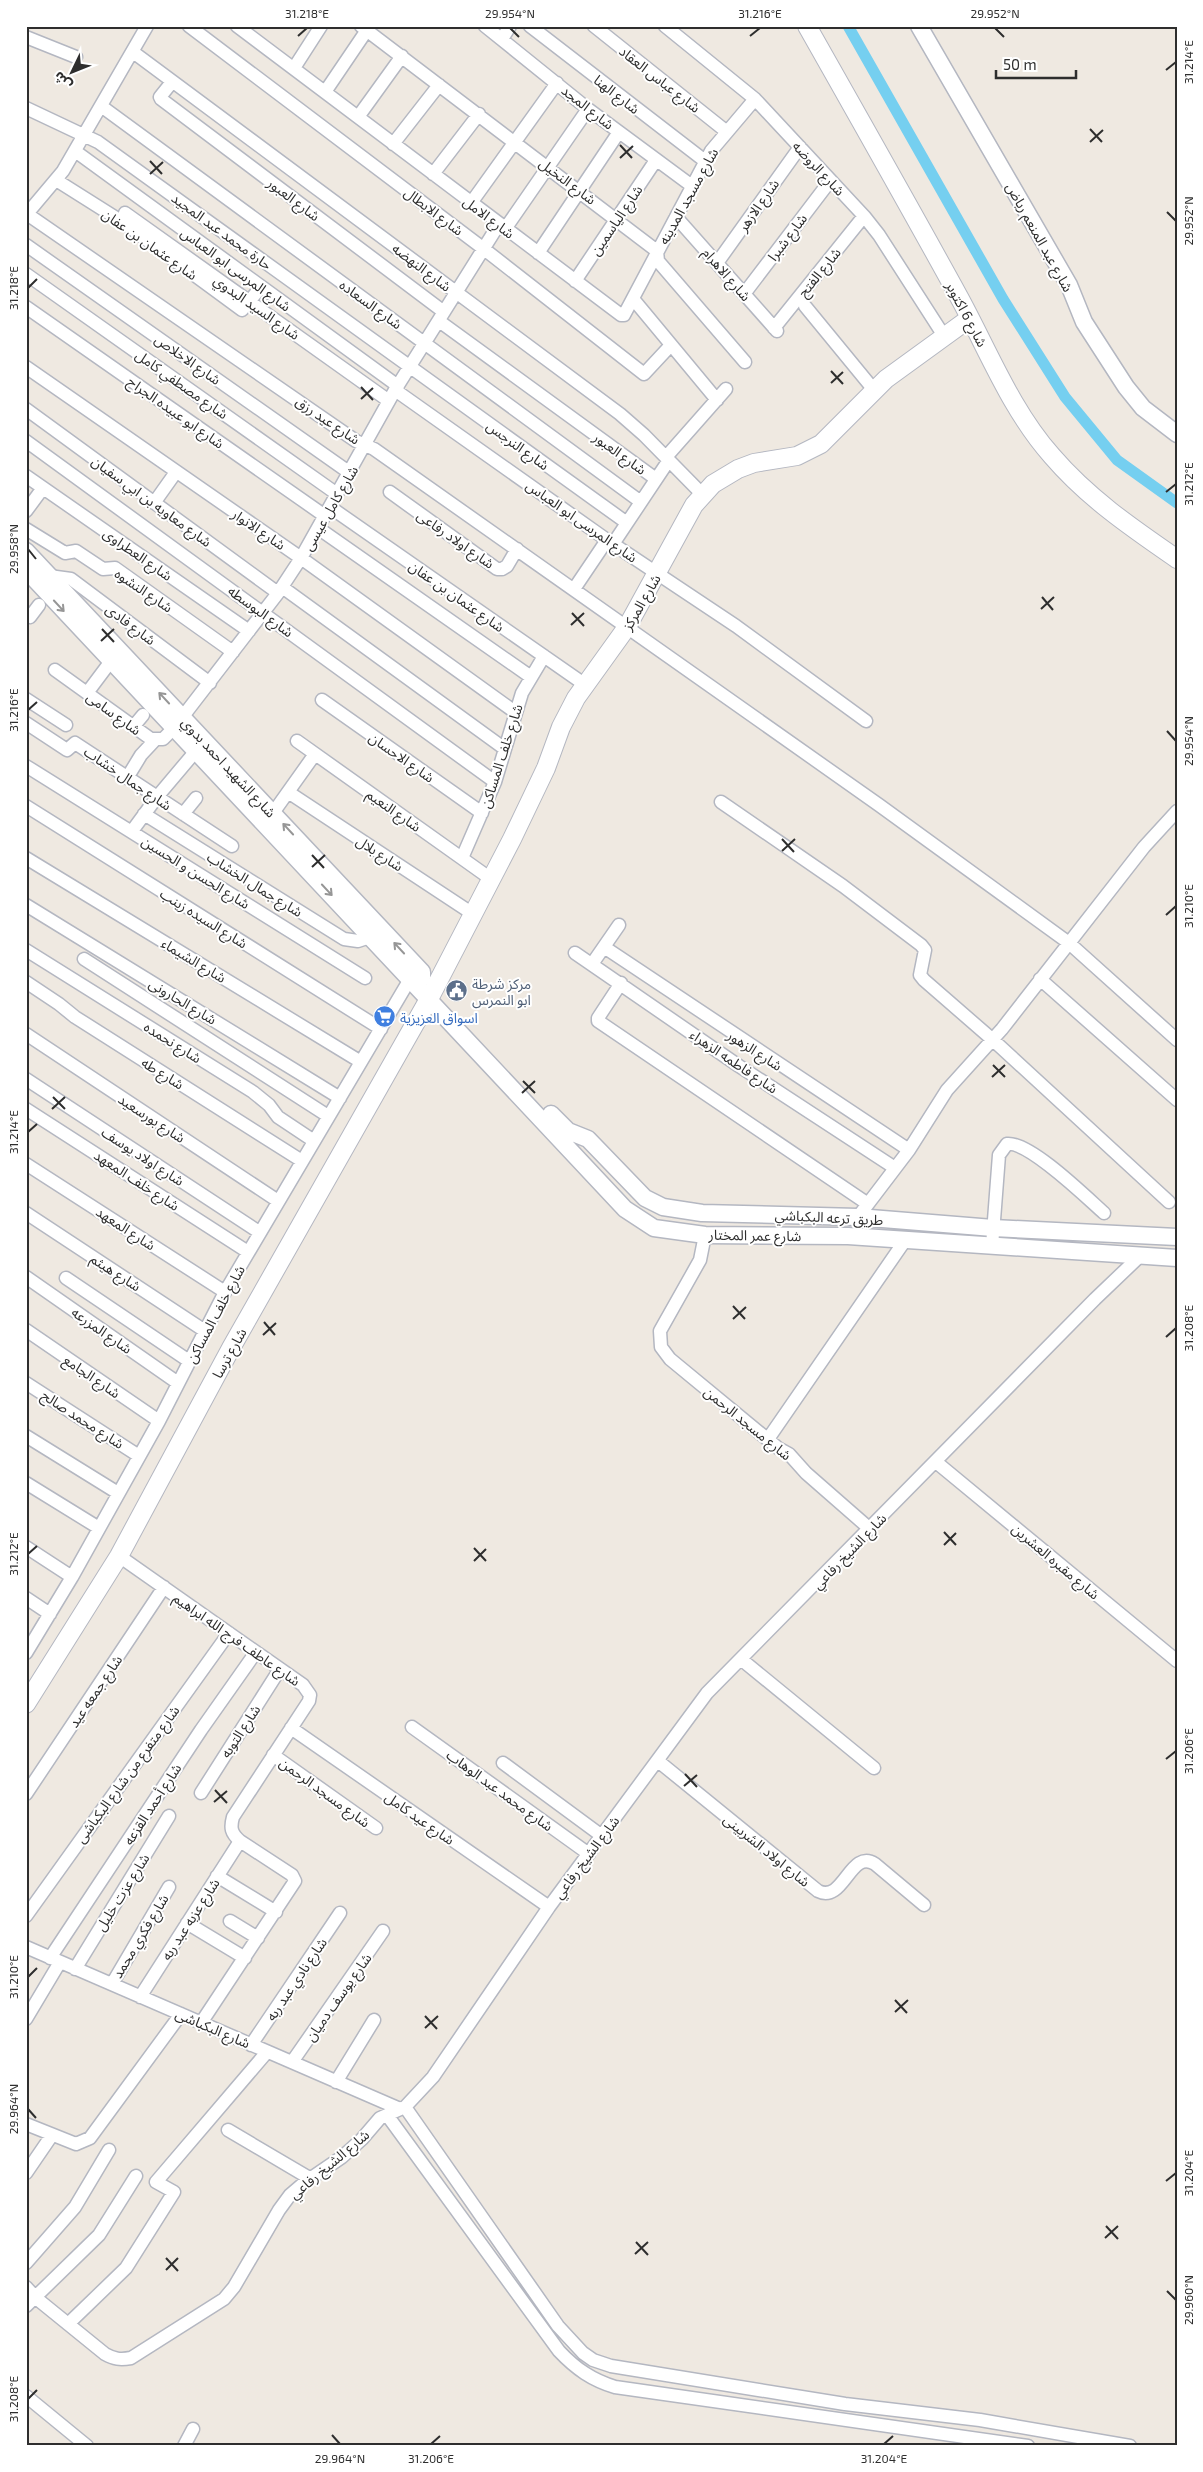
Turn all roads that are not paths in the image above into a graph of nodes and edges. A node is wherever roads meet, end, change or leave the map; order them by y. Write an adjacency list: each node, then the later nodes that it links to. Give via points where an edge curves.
1 (189, 26): 53 (street, شارع الابطال)
2 (236, 26): 18 (street, شارع الامل)
3 (321, 26): 18 (street)
4 (485, 26): 14 (street, شارع المجد)
5 (510, 26): 14 (street)
6 (530, 26): 37 (street, شارع الهنا)
7 (594, 26): 30 (street, شارع عباس العقاد)
8 (665, 26): 23 (street, شارع الروضه)
9 (807, 26): 67 (main road, شارع 6 اكتوبر)
10 (919, 26): 81 (street, شارع عبد المنعم رياض, via 1069,285 1084,322 1135,398)
11 (141, 28): 15 (street)
12 (364, 28): 16 (street, شارع النخيل); 22 (street)
13 (26, 37): 17 (street)
14 (502, 38): 20 (street, شارع المجد)
15 (133, 52): 19 (street, شارع النهضه); 24 (street)
16 (402, 56): 21 (street, شارع النخيل); 28 (street)
17 (76, 58)
18 (294, 68): 22 (street, شارع الامل)
19 (172, 82): 60 (street, شارع النهضه); 66 (street, شارع العبور, via 161,99)
20 (557, 84): 26 (street, شارع المجد); 32 (street)
21 (440, 85): 27 (street, شارع النخيل); 33 (street)
22 (326, 92): 28 (street, شارع الامل)
23 (755, 99): 30 (street, شارع مسجد المدينه); 34 (street, شارع الروضه)
24 (102, 106): 31 (street); 70 (street, شارع السعاده)
25 (26, 108): 31 (street, حارة محمد عبد المجيد)
26 (588, 108): 29 (street, شارع المجد); 38 (street, شارع كامل عيسى)
27 (479, 114): 32 (street, شارع النخيل); 39 (street)
28 (358, 117): 33 (street, شارع الامل)
29 (619, 132): 36 (street, شارع المجد); 43 (street)
30 (727, 132): 37 (street, شارع مسجد المدينه)
31 (85, 134): 35 (street); 73 (street, حارة محمد عبد المجيد)
32 (515, 141): 38 (street, شارع النخيل); 45 (street)
33 (393, 144): 39 (street, شارع الامل)
34 (800, 147): 41 (street, شارع الروضه); 56 (street, شارع الازهر)
35 (75, 151): 40 (street); 44 (street, شارع المرسى ابو العباس)
36 (656, 160): 42 (street, شارع المجد); 50 (street, شارع الياسمين)
37 (705, 161): 42 (street, شارع مسجد المدينه)
38 (548, 166): 43 (street, شارع النخيل); 51 (street, شارع كامل عيسى)
39 (433, 174): 45 (street, شارع الامل)
40 (56, 180): 46 (street); 48 (street, شارع عثمان بن عفان)
41 (830, 180): 47 (street, شارع الروضه); 61 (street, شارع شبرا)
42 (692, 186): 49 (street, شارع مسجد المدينه)
43 (580, 190): 50 (street, شارع النخيل); 55 (street)
44 (134, 194): 48 (street); 59 (street, شارع المرسى ابو العباس)
45 (471, 203): 51 (street, شارع الامل)
46 (28, 211): 83 (street, شارع عيد رزق)
47 (864, 216): 68 (street, شارع الفتح); 69 (street, شارع الروضه)
48 (123, 217): 63 (street, شارع عثمان بن عفان, via 242,310)
49 (676, 217): 54 (street, شارع مسجد المدينه); 56 (street, شارع الاهرام)
50 (617, 219): 54 (street, شارع النخيل); 58 (street, شارع الياسمين)
51 (502, 226): 53 (street, شارع كامل عيسى); 55 (street, شارع الامل)
52 (26, 244): 86 (street, شارع الاخلاص)
53 (484, 249): 60 (street, شارع كامل عيسى); 71 (street, شارع الابطال, via 644,374)
54 (657, 251): 62 (street, شارع مسجد المدينه); 72 (street, شارع النخيل, via 658,261)
55 (538, 253): 58 (street, شارع الامل)
56 (717, 264): 61 (street, شارع الاهرام)
57 (26, 274): 91 (street, شارع مصطفي كامل)
58 (575, 281): 62 (street, شارع الامل, via 621,315)
59 (261, 287): 63 (street); 75 (street, شارع المرسى ابو العباس)
60 (456, 293): 66 (street, شارع كامل عيسى); 84 (street, شارع النهضه, via 620,414)
61 (744, 294): 68 (street, شارع الاهرام)
62 (632, 300): 71 (street)
63 (250, 302): 79 (street, شارع السيد البدوي)
64 (805, 306): 77 (street)
65 (26, 307): 96 (street, شارع ابو عبيده الجراح)
66 (442, 316): 70 (street, شارع كامل عيسى); 88 (street, شارع العبور)
67 (970, 318): 69 (main road, شارع المركز); 104 (main road, شارع 6 اكتوبر, via 1011,398 1050,455 1095,500)
68 (775, 330)
69 (944, 336): 77 (main road, شارع المركز)
70 (424, 344): 73 (street, شارع كامل عيسى); 93 (street, شارع السعاده)
71 (671, 345): 78 (street)
72 (745, 362)
73 (410, 366): 75 (street, شارع كامل عيسى); 97 (street, شارع النرجس)
74 (26, 367): 85 (street, شارع الانوار)
75 (396, 388): 79 (street, شارع كامل عيسى); 99 (street, شارع المرسى ابو العباس)
76 (726, 390): 78 (street)
77 (874, 390): 92 (main road, شارع المركز, via 821,444 797,456 738,468 724,475)
78 (717, 400): 84 (street)
79 (389, 401): 83 (street, شارع كامل عيسى)
80 (26, 409): 94 (street, شارع معاويه بن ابي سفيان)
81 (1177, 434)
82 (26, 441): 112 (street, شارع البوسطه)
83 (365, 445): 86 (street, شارع كامل عيسى); 100 (street, شارع عيد رزق)
84 (668, 458): 88 (street); 92 (street, شارع النهضه)
85 (176, 472): 94 (street); 103 (street, شارع الانوار)
86 (350, 473): 91 (street, شارع كامل عيسى)
87 (26, 476): 89 (street, شارع العطراوى)
88 (656, 479): 93 (street)
89 (44, 488): 95 (street); 116 (street, شارع العطراوى)
90 (390, 492): 100 (street, شارع اولاد رفاعى, via 497,569 507,566)
91 (337, 494): 96 (street, شارع كامل عيسى)
92 (702, 494): 106 (main road, شارع المركز)
93 (641, 502): 97 (street)
94 (154, 503): 109 (street, شارع معاويه بن ابي سفيان)
95 (26, 511)
96 (325, 517): 103 (street, شارع كامل عيسى); 118 (street, شارع عثمان بن عفان); 121 (street, شارع ابو عبيده الجراح)
97 (627, 523): 99 (street)
98 (26, 529): 102 (street, شارع النشوه)
99 (610, 542): 106 (street, شارع المرسى ابو العباس); 108 (street)
100 (517, 549): 108 (street, شارع عيد رزق)
101 (26, 551): 107 (street, شارع الشهيد احمد بدوي)
102 (71, 554): 107 (street, via 68,562); 117 (street, شارع النشوه, via 76,551 103,569 114,568)
103 (301, 558): 109 (street, شارع كامل عيسى); 127 (street, شارع الانوار)
104 (1177, 559)
105 (26, 570): 119 (street, شارع الشهيد احمد بدوي, one-way to 119)
106 (657, 573): 114 (main road, شارع المركز); 129 (street, شارع المرسى ابو العباس)
107 (53, 576): 111 (street, شارع فادى, via 71,579); 115 (street, شارع الشهيد احمد بدوي)
108 (574, 589): 114 (street, شارع عيد رزق)
109 (280, 590): 112 (street, شارع كامل عيسى); 137 (street, شارع معاويه بن ابي سفيان)
110 (39, 605): 113 (street, via 32,616)
111 (116, 612): 115 (street); 122 (street, شارع فادى)
112 (263, 613): 116 (street, شارع كامل عيسى); 141 (street, شارع البوسطه)
113 (26, 615)
114 (627, 628): 123 (main road, شارع المركز); 161 (street, شارع عيد رزق)
115 (100, 629): 131 (street, شارع الشهيد احمد بدوي, one-way to 115)
116 (249, 631): 117 (street, شارع كامل عيسى)
117 (233, 652): 122 (street, شارع كامل عيسى)
118 (544, 656): 121 (street, شارع خلف المساكن); 123 (street, شارع عثمان بن عفان)
119 (110, 660): 124 (street); 131 (street, شارع الشهيد احمد بدوي)
120 (55, 670): 124 (street, شارع سامى)
121 (531, 678): 127 (street, شارع خلف المساكن)
122 (210, 683): 131 (street, شارع كامل عيسى)
123 (584, 684): 156 (main road, شارع المركز)
124 (87, 693): 133 (street, شارع سامى)
125 (26, 700): 132 (street)
126 (322, 700): 148 (street, شارع الاحسان)
127 (515, 712): 137 (street, شارع خلف المساكن)
128 (143, 715): 133 (street)
129 (866, 721)
130 (26, 723): 140 (street, شارع جمال خشاب, via 68,750 75,742)
131 (178, 723): 134 (street, شارع سامى, via 163,739); 136 (street, شارع الشهيد احمد بدوي)
132 (66, 725)
133 (133, 727): 134 (street, شارع سامى)
134 (155, 740): 140 (street)
135 (297, 741): 138 (street, شارع النعيم)
136 (200, 746): 143 (street); 151 (street, شارع الشهيد احمد بدوي)
137 (505, 749): 141 (street, شارع خلف المساكن)
138 (315, 754): 142 (street); 155 (street, شارع النعيم)
139 (26, 766): 152 (street, شارع الحسن و الحسين)
140 (127, 778): 143 (street, شارع جمال خشاب)
141 (495, 782): 148 (street, شارع خلف المساكن)
142 (288, 792): 151 (street); 158 (street, شارع بلال)
143 (157, 797): 149 (street); 150 (street, شارع جمال خشاب)
144 (196, 798): 150 (street)
145 (721, 802): 175 (street, via 922,945 925,950 920,975)
146 (26, 806): 173 (street, شارع السيده زينب)
147 (1177, 811): 161 (street, via 1144,847)
148 (482, 813): 155 (street, شارع خلف المساكن)
149 (144, 814): 152 (street); 160 (street, شارع جمال الخشاب, via 344,939 358,941)
150 (183, 814): 153 (street, شارع جمال خشاب)
151 (269, 818): 160 (street, شارع الشهيد احمد بدوي, one-way to 160); 170 (street, شارع الشهيد احمد بدوي, one-way to 151, via 423,976 422,972)
152 (132, 831): 167 (street, شارع الحسن و الحسين)
153 (232, 846)
154 (26, 858): 177 (street, شارع الشيماء)
155 (462, 858): 156 (street, شارع النعيم)
156 (491, 879): 158 (main road, شارع المركز)
157 (26, 906): 179 (street, شارع الحارونى)
158 (473, 914): 172 (main road, شارع المركز)
159 (619, 925): 162 (street)
160 (370, 937): 170 (street, شارع الشهيد احمد بدوي)
161 (1069, 943): 168 (street); 176 (street, شارع عيد رزق)
162 (604, 947): 166 (street); 185 (street, شارع الزهور)
163 (26, 950): 184 (street, شارع نحمده, via 253,1092 278,1117)
164 (575, 953): 166 (street, شارع فاطمه الزهراء)
165 (84, 959): 183 (street)
166 (592, 964): 171 (street, شارع فاطمه الزهراء)
167 (365, 978)
168 (1040, 979): 175 (street); 181 (street)
169 (26, 982): 186 (street, شارع طه, via 74,1017)
170 (413, 982): 172 (street, شارع الشهيد احمد بدوي); 173 (street, شارع خلف المساكن)
171 (621, 984): 188 (street, شارع فاطمه الزهراء); 191 (street, via 598,1021)
172 (429, 999): 180 (street, شارع عمر المختار); 222 (main road, شارع ترسا, via 231,1348)
173 (381, 1029): 177 (street, شارع خلف المساكن)
174 (26, 1034): 189 (street, شارع بورسعيد)
175 (993, 1040): 185 (street, via 947,1090); 190 (street)
176 (1177, 1040)
177 (361, 1062): 179 (street, شارع خلف المساكن)
178 (26, 1079): 195 (street, شارع اولاد يوسف)
179 (340, 1098): 183 (street, شارع خلف المساكن)
180 (522, 1098): 194 (street, طريق ترعه البكباشي, via 544,1108 568,1130 584,1136 639,1193 657,1205 702,1212); 197 (street, شارع عمر المختار, via 635,1217 666,1231)
181 (1177, 1100)
182 (26, 1109): 201 (street, شارع خلف المعهد)
183 (328, 1116): 184 (street, شارع خلف المساكن)
184 (314, 1141): 186 (street, شارع خلف المساكن)
185 (909, 1150): 188 (street)
186 (302, 1161): 189 (street, شارع خلف المساكن)
187 (26, 1164): 206 (street, شارع المعهد)
188 (895, 1168): 191 (street)
189 (278, 1201): 195 (street, شارع خلف المساكن)
190 (1169, 1202)
191 (868, 1204): 194 (street)
192 (26, 1213): 208 (street, شارع هيثم)
193 (1104, 1213): 199 (street, via 1022,1146 1007,1144 999,1155)
194 (850, 1224): 196 (street, طريق ترعه البكباشي); 197 (street, شارع عمر المختار); 200 (street, شارع عمر المختار)
195 (259, 1232): 201 (street, شارع خلف المساكن)
196 (945, 1233): 199 (street, شارع عمر المختار); 200 (street, شارع عمر المختار)
197 (705, 1234): 214 (street, شارع مسجد الرحمن, via 700,1260 660,1331 661,1347 665,1354)
198 (1177, 1237): 199 (street)
199 (993, 1238): 202 (street, شارع عمر المختار)
200 (906, 1239): 214 (street)
201 (248, 1252): 206 (street, شارع خلف المساكن)
202 (1140, 1256): 203 (street, شارع عمر المختار); 216 (street, شارع الشيخ رفاعي)
203 (1177, 1258)
204 (26, 1277): 211 (street, شارع المزرعه)
205 (66, 1278): 209 (street)
206 (225, 1292): 208 (street, شارع خلف المساكن)
207 (26, 1330): 212 (street, شارع الجامع)
208 (205, 1331): 209 (street, شارع خلف المساكن)
209 (189, 1361): 211 (street, شارع خلف المساكن)
210 (26, 1383): 215 (street, شارع محمد صالح)
211 (178, 1383): 212 (street, شارع خلف المساكن)
212 (159, 1421): 215 (street, شارع خلف المساكن)
213 (26, 1436): 218 (street)
214 (768, 1439): 220 (street, شارع مسجد الرحمن, via 789,1454)
215 (139, 1456): 218 (street, شارع خلف المساكن)
216 (936, 1462): 220 (street, شارع الشيخ رفاعي); 231 (street, شارع مقبره العشرين)
217 (26, 1483): 219 (street)
218 (118, 1493): 219 (street, شارع خلف المساكن)
219 (99, 1528): 223 (street, شارع خلف المساكن)
220 (870, 1529): 230 (street, شارع الشيخ رفاعي)
221 (26, 1547): 223 (street)
222 (119, 1556): 224 (street, شارع عاطف فرج الله ابراهيم); 233 (main road, شارع ترسا)
223 (72, 1577): 226 (street, شارع خلف المساكن)
224 (164, 1588): 227 (street, شارع عاطف فرج الله ابراهيم); 241 (street, شارع جمعه عيد)
225 (26, 1598): 226 (street)
226 (50, 1614): 228 (street, شارع خلف المساكن)
227 (229, 1633): 229 (street, شارع عاطف فرج الله ابراهيم); 253 (street, شارع متفرع من شارع البكباشى)
228 (27, 1649)
229 (256, 1652): 232 (street, شارع عاطف فرج الله ابراهيم); 260 (street, شارع أحمد القزعه, via 201,1730)
230 (742, 1660): 237 (street, شارع الشيخ رفاعي, via 707,1693); 239 (street)
231 (1177, 1661)
232 (280, 1669): 235 (street, شارع عاطف فرج الله ابراهيم, via 308,1689 310,1695); 240 (street, شارع التوبه)
233 (26, 1704)
234 (412, 1727): 246 (street, شارع محمد عبد الوهاب)
235 (291, 1728): 236 (street, شارع عاطف فرج الله ابراهيم); 250 (street, شارع عيد كامل)
236 (273, 1755): 243 (street, شارع مسجد الرحمن); 245 (street, شارع عاطف فرج الله ابراهيم, via 233,1817 230,1826)
237 (658, 1761): 244 (street, شارع الشيخ رفاعي); 249 (street, شارع اولاد الشربينى, via 818,1891 831,1893 859,1863 869,1861)
238 (503, 1762): 244 (street)
239 (874, 1768)
240 (200, 1792)
241 (26, 1794)
242 (169, 1816): 261 (street, شارع عزت خليل)
243 (376, 1828)
244 (602, 1836): 246 (street, شارع الشيخ رفاعي)
245 (240, 1841): 247 (street, شارع عزبه عبد ربه); 251 (street, via 294,1878)
246 (589, 1854): 250 (street, شارع الشيخ رفاعي)
247 (217, 1876): 251 (street); 255 (street, شارع عزبه عبد ربه)
248 (169, 1887): 262 (street, شارع فكري محمد)
249 (924, 1905)
250 (549, 1907): 273 (street, شارع الشيخ رفاعي, via 445,2061)
251 (276, 1912): 257 (street)
252 (340, 1913): 269 (street, شارع نادي عبد ربه)
253 (26, 1916)
254 (230, 1921): 257 (street)
255 (187, 1924): 259 (street); 263 (street, شارع عزبه عبد ربه)
256 (383, 1931): 271 (street, شارع يوسف دميان)
257 (258, 1938): 259 (street)
258 (26, 1947): 260 (street, شارع البكباشى)
259 (245, 1958): 268 (street)
260 (55, 1960): 261 (street, شارع البكباشى); 264 (street, شارع أحمد القزعه)
261 (75, 1969): 262 (street, شارع البكباشى)
262 (112, 1984): 263 (street, شارع البكباشى)
263 (140, 1997): 265 (street, شارع البكباشى)
264 (30, 2005): 266 (street, شارع أحمد القزعه)
265 (181, 2014): 268 (street, شارع البكباشى); 277 (street, via 90,2138 76,2144)
266 (26, 2019)
267 (374, 2020): 272 (street)
268 (201, 2023): 269 (street, شارع البكباشى)
269 (251, 2045): 270 (street, شارع البكباشى)
270 (267, 2052): 271 (street, شارع البكباشى); 285 (street, via 156,2182 174,2191 134,2258)
271 (292, 2062): 272 (street, شارع البكباشى)
272 (336, 2082): 273 (street, شارع البكباشى)
273 (402, 2108): 274 (street, شارع الشيخ رفاعي); 286 (street, via 574,2346 593,2360)
274 (387, 2115): 281 (street, شارع الشيخ رفاعي, via 380,2118 342,2157); 287 (street, via 559,2351 587,2375)
275 (26, 2124): 277 (street)
276 (228, 2130): 281 (street)
277 (52, 2135): 279 (street)
278 (110, 2150): 282 (street, via 75,2207)
279 (26, 2173)
280 (136, 2176): 284 (street, via 99,2235)
281 (311, 2179): 285 (street, شارع الشيخ رفاعي, via 290,2195 278,2210 234,2287 224,2298 131,2358 113,2359)
282 (26, 2263)
283 (26, 2287): 284 (street, شارع الشيخ رفاعي)
284 (31, 2302): 285 (street, شارع الشيخ رفاعي)
285 (68, 2324)
286 (630, 2370): 287 (street); 289 (street)
287 (626, 2389): 290 (street)
288 (26, 2396): 293 (street)
289 (897, 2410): 290 (street); 296 (street, via 980,2420)
290 (896, 2428): 292 (street)
291 (193, 2429): 294 (street)
292 (1011, 2444): 295 (street)
293 (87, 2446)
294 (184, 2446)
295 (1028, 2446)
296 (1130, 2446)

